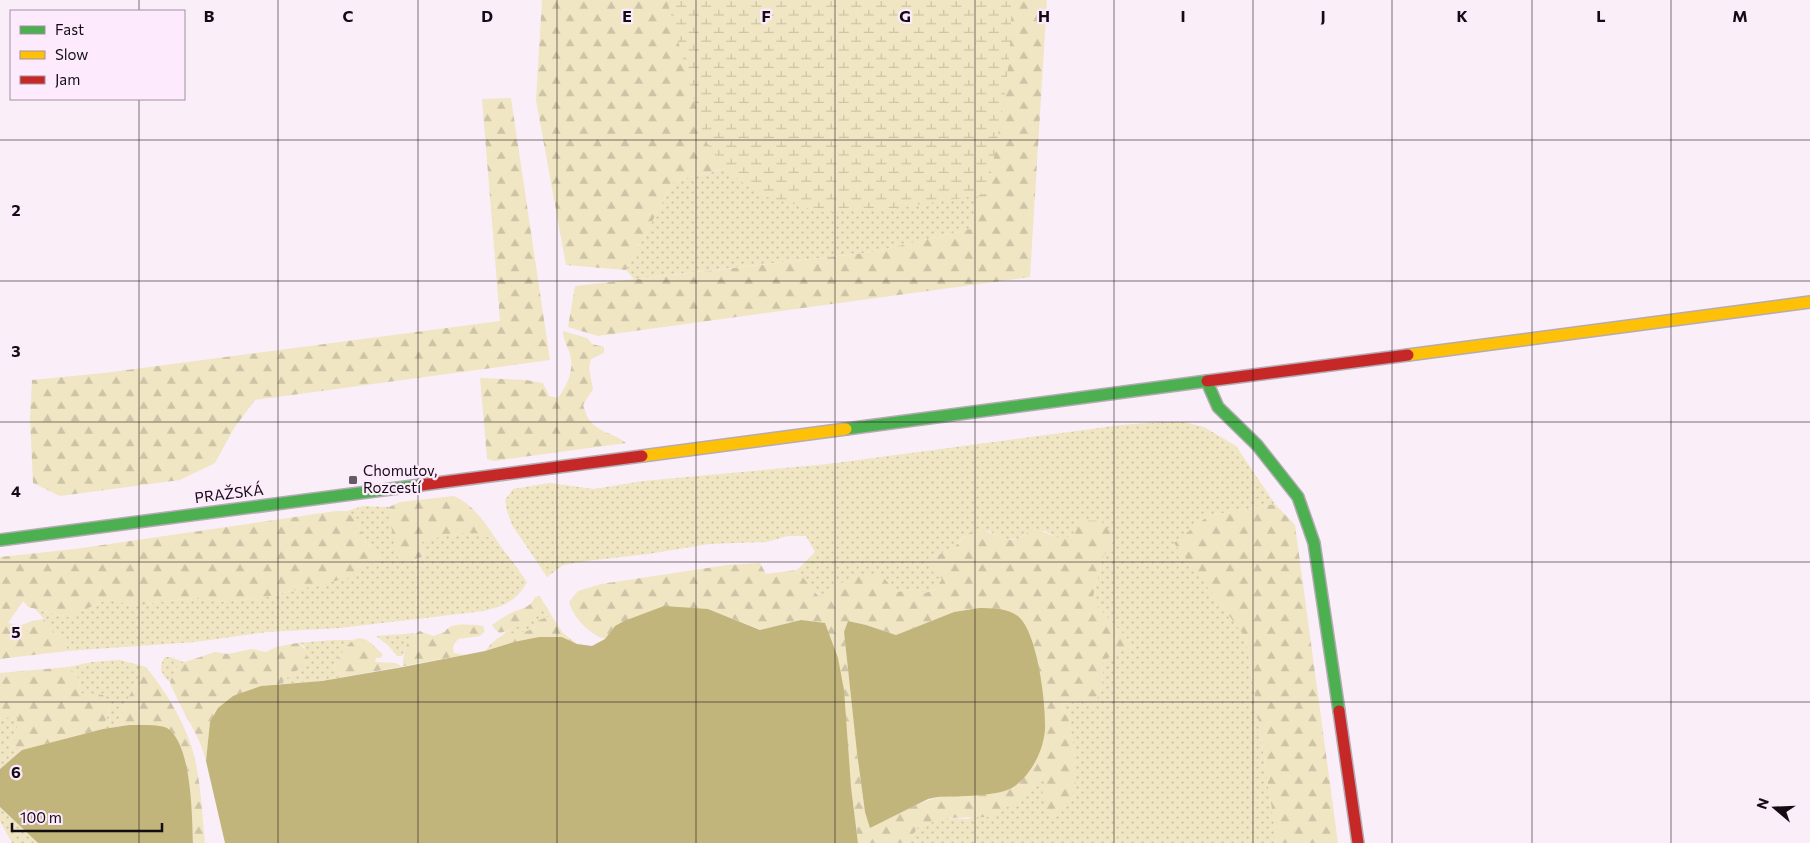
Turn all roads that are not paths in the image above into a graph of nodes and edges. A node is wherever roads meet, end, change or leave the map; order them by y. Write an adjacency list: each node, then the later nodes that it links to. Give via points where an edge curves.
1 (1810, 302): 2 (main road, PRAŽSKÁ)
2 (1207, 382): 3 (main road, PRAŽSKÁ); 4 (main road, via 1218,407 1257,444 1298,497 1314,544)
3 (0, 540)
4 (1358, 843)

